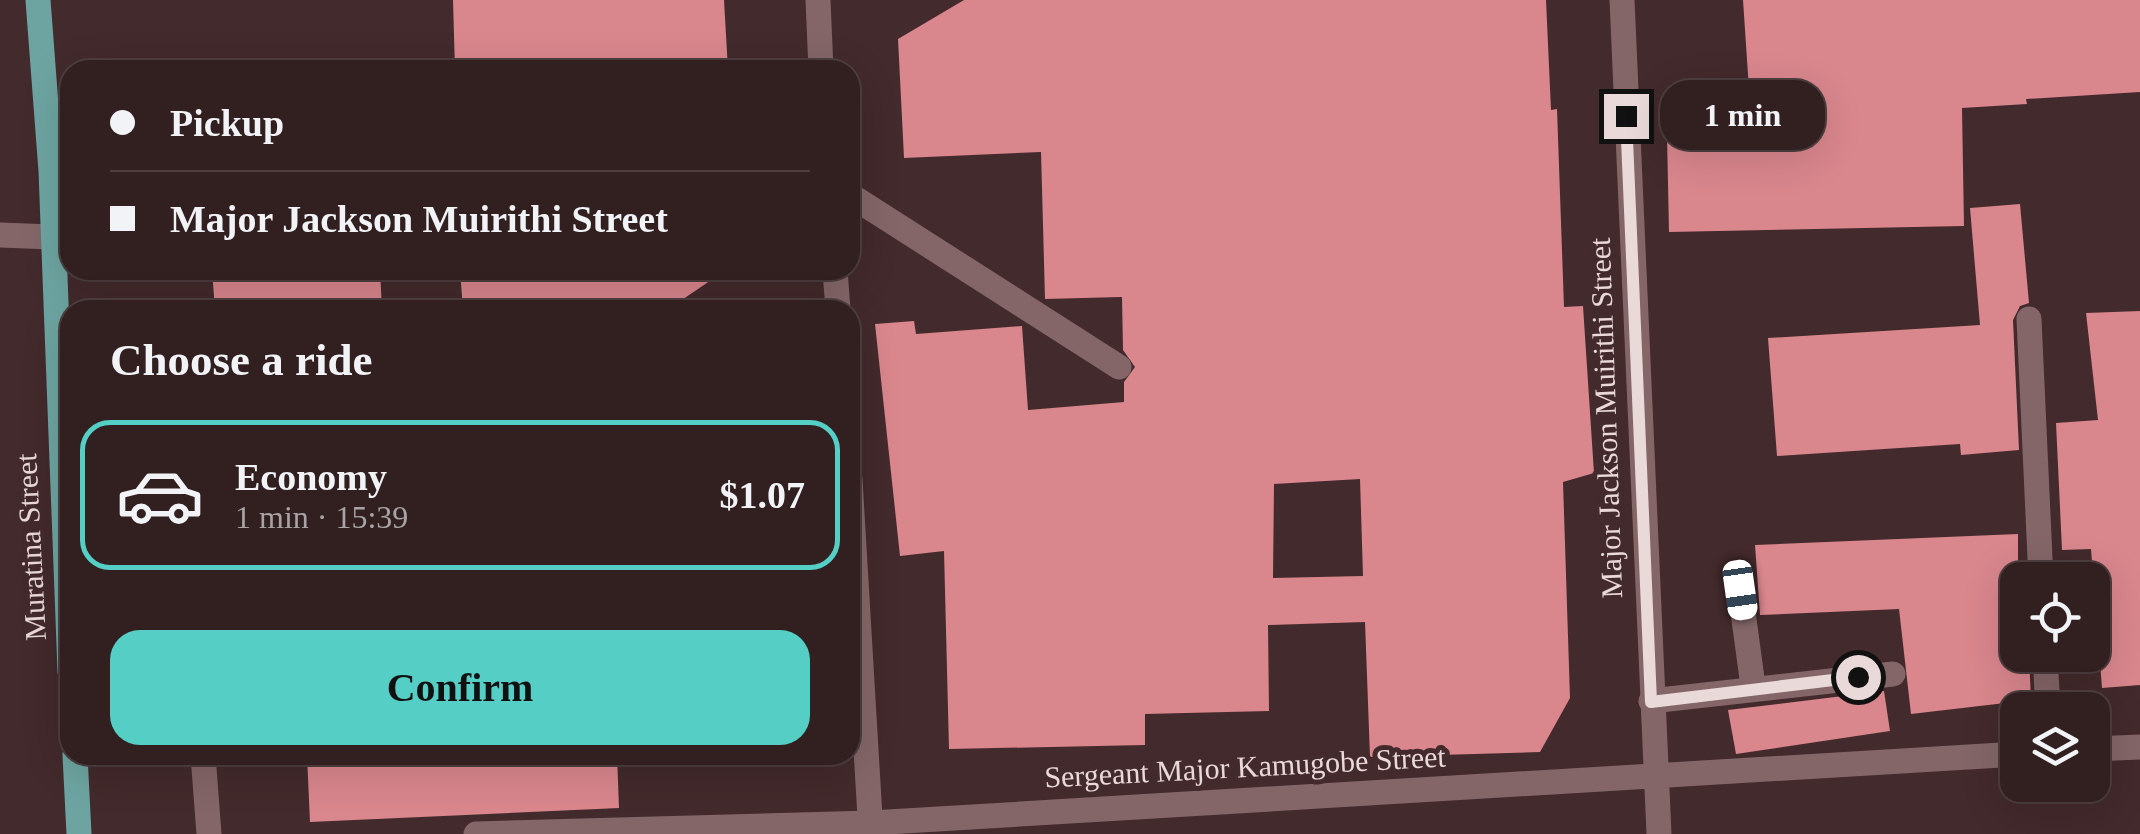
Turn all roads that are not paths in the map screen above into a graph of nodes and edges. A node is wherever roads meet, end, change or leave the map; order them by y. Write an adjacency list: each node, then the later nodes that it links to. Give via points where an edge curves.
1 (38, 0): 7 (main road, Muratina Street)
2 (818, 0): 4 (street)
3 (1622, 0): 16 (street, Major Jackson Muirithi Street)
4 (821, 60)
5 (860, 202): 9 (street)
6 (0, 235): 7 (street)
7 (52, 237): 10 (main road, Muratina Street)
8 (2028, 319): 11 (street)
9 (1119, 367)
10 (60, 430)
11 (2041, 562)
12 (1740, 590): 15 (street)
13 (860, 646): 23 (street)
14 (1893, 674): 15 (street)
15 (1753, 686): 16 (street)
16 (1651, 702): 22 (street, Major Jackson Muirithi Street)
17 (2140, 747): 18 (street)
18 (2110, 749)
19 (2000, 755): 22 (street, Sergeant Major Kamugobe Street)
20 (76, 765): 24 (main road)
21 (203, 765): 25 (street)
22 (1656, 775): 23 (street, Sergeant Major Kamugobe Street); 27 (street, Major Jackson Muirithi Street)
23 (871, 828): 26 (street, Sergeant Major Kamugobe Street)
24 (79, 834)
25 (208, 834)
26 (481, 834)
27 (1660, 834)

